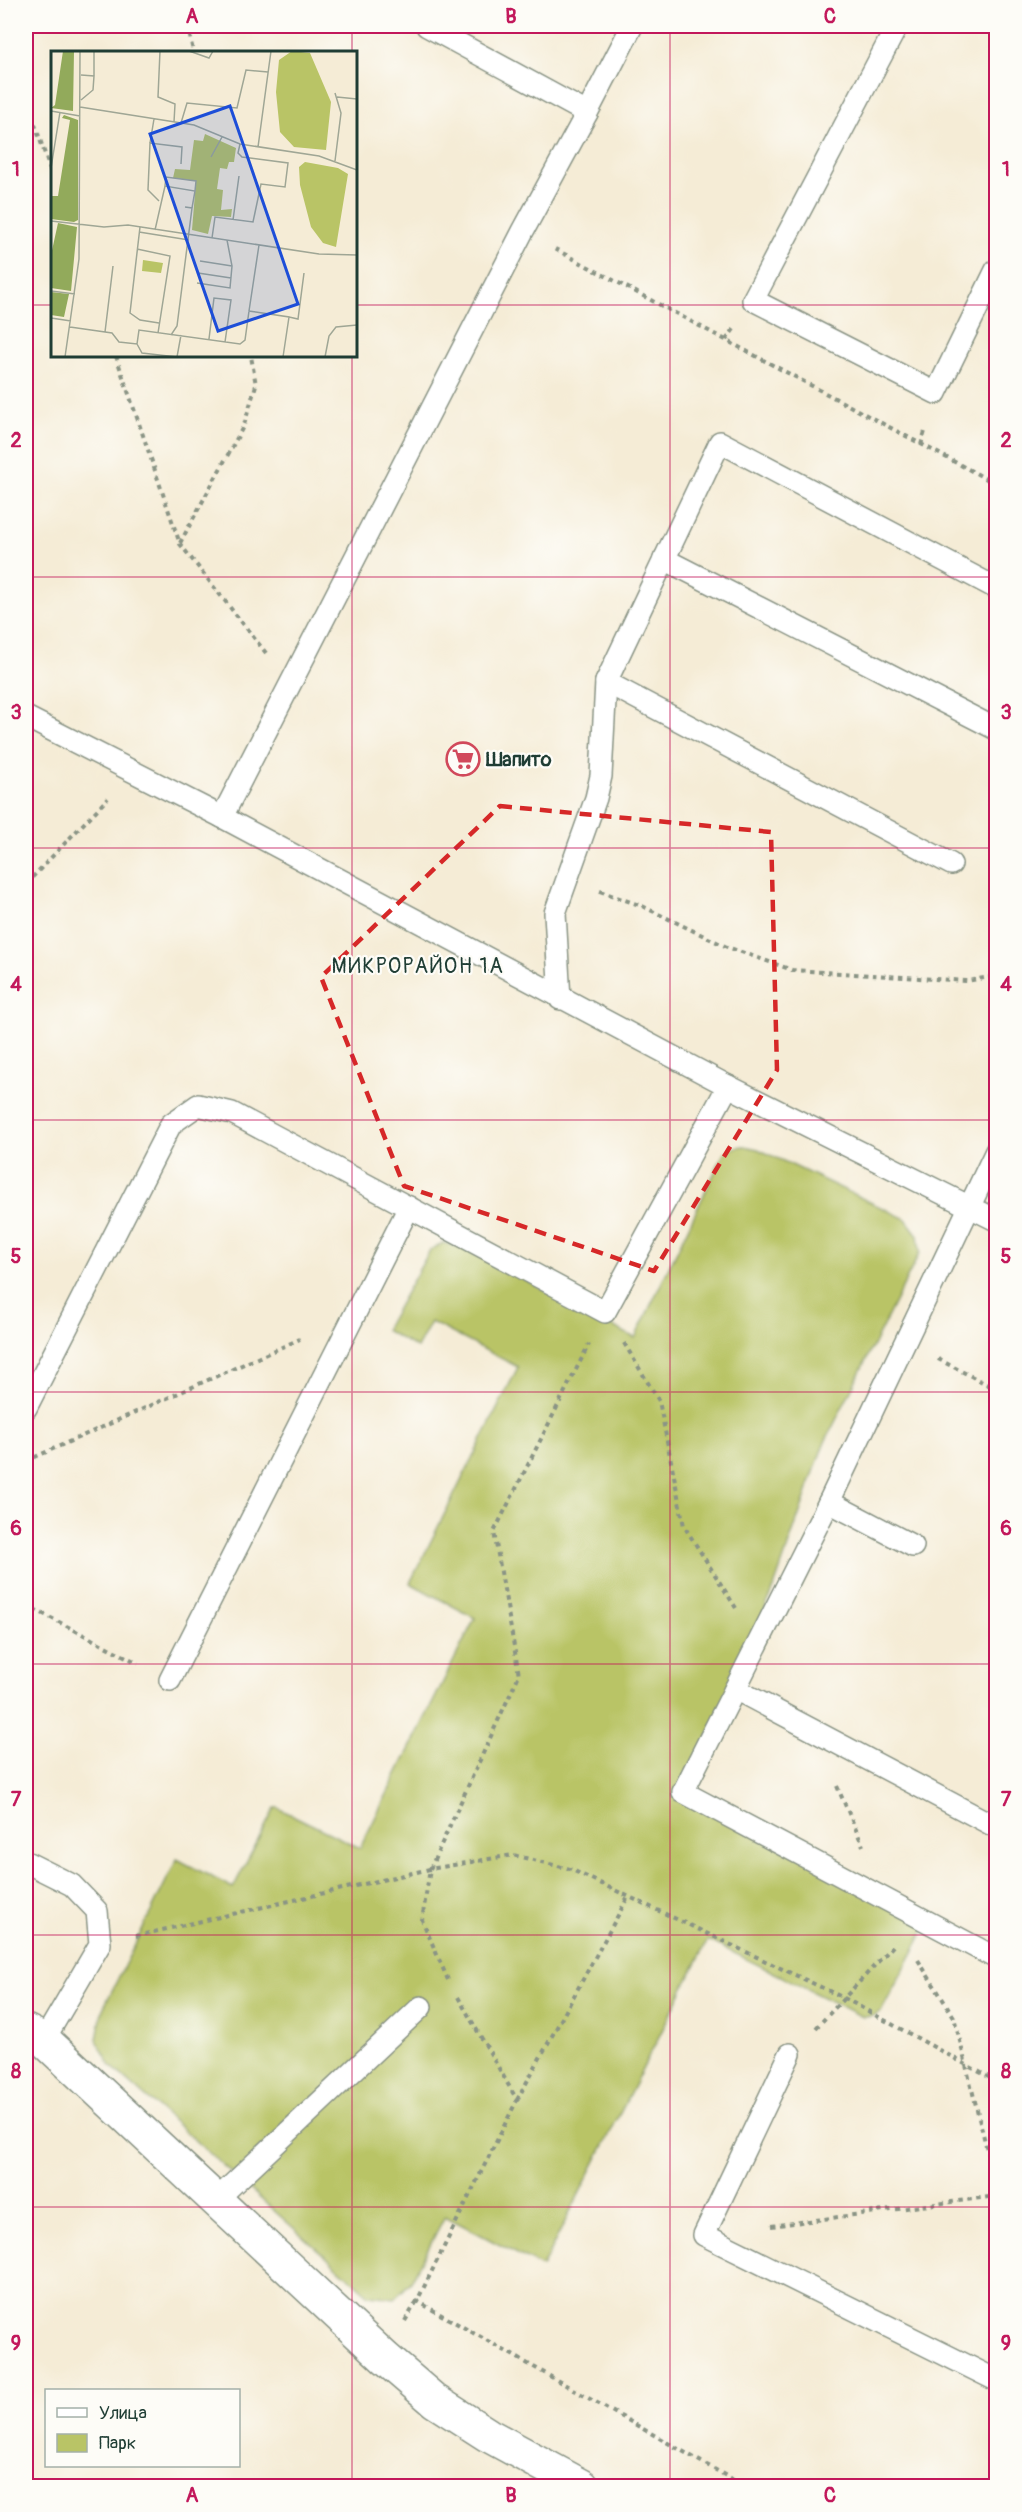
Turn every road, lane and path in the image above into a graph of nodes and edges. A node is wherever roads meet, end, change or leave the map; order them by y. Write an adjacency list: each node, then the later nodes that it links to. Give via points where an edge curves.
1 (188, 26): 5 (path)
2 (427, 26): 7 (lane)
3 (632, 26): 7 (lane)
4 (897, 26): 10 (lane, via 753,300 936,393)
5 (193, 51)
6 (26, 98): 8 (path)
7 (587, 113): 9 (lane)
8 (51, 172)
9 (523, 231): 13 (path); 18 (lane)
10 (996, 270)
11 (116, 357): 14 (path)
12 (250, 357): 14 (path, via 256,385 244,425)
13 (996, 484)
14 (180, 544): 18 (path)
15 (664, 559): 16 (lane, via 720,442); 17 (lane); 20 (lane)
16 (996, 588)
17 (606, 682): 23 (lane); 24 (lane, via 601,776)
18 (291, 684): 22 (lane)
19 (26, 717): 21 (lane)
20 (996, 729)
21 (134, 772): 22 (lane); 25 (path)
22 (222, 817): 27 (lane)
23 (951, 864)
24 (567, 879): 26 (path, via 642,906 727,947 792,970 967,981); 27 (lane, via 555,913)
25 (26, 884)
26 (996, 976)
27 (560, 999): 28 (lane)
28 (728, 1086): 30 (lane); 33 (lane)
29 (996, 1154): 30 (lane)
30 (970, 1206): 32 (lane); 35 (lane)
31 (409, 1207): 33 (lane); 34 (lane); 37 (lane, via 232,1113 198,1105 171,1124)
32 (996, 1220)
33 (605, 1312): 46 (path, via 494,1532 519,1675)
34 (352, 1316): 38 (path); 42 (lane)
35 (905, 1342): 36 (path); 39 (lane)
36 (996, 1389)
37 (26, 1408)
38 (26, 1461)
39 (829, 1502): 40 (lane); 43 (lane)
40 (913, 1546)
41 (26, 1605): 42 (path)
42 (170, 1680)
43 (735, 1689): 44 (lane); 50 (lane, via 683,1792)
44 (996, 1827)
45 (26, 1862): 48 (lane, via 72,1885 97,1911)
46 (430, 1869): 47 (path, via 513,1855 570,1869); 48 (path); 56 (path, via 422,1920 446,1977)
47 (628, 1897): 51 (path); 56 (path)
48 (100, 1944): 53 (lane)
49 (895, 1944): 51 (path)
50 (996, 1958)
51 (844, 1998): 54 (path); 55 (path)
52 (421, 2007): 58 (lane)
53 (35, 2036): 58 (street)
54 (790, 2054): 59 (lane)
55 (996, 2081)
56 (517, 2100): 62 (path, via 417,2301)
57 (996, 2196): 59 (path)
58 (216, 2200): 61 (street, via 435,2401)
59 (704, 2235): 60 (lane)
60 (996, 2380)
61 (582, 2487)
62 (744, 2487)

